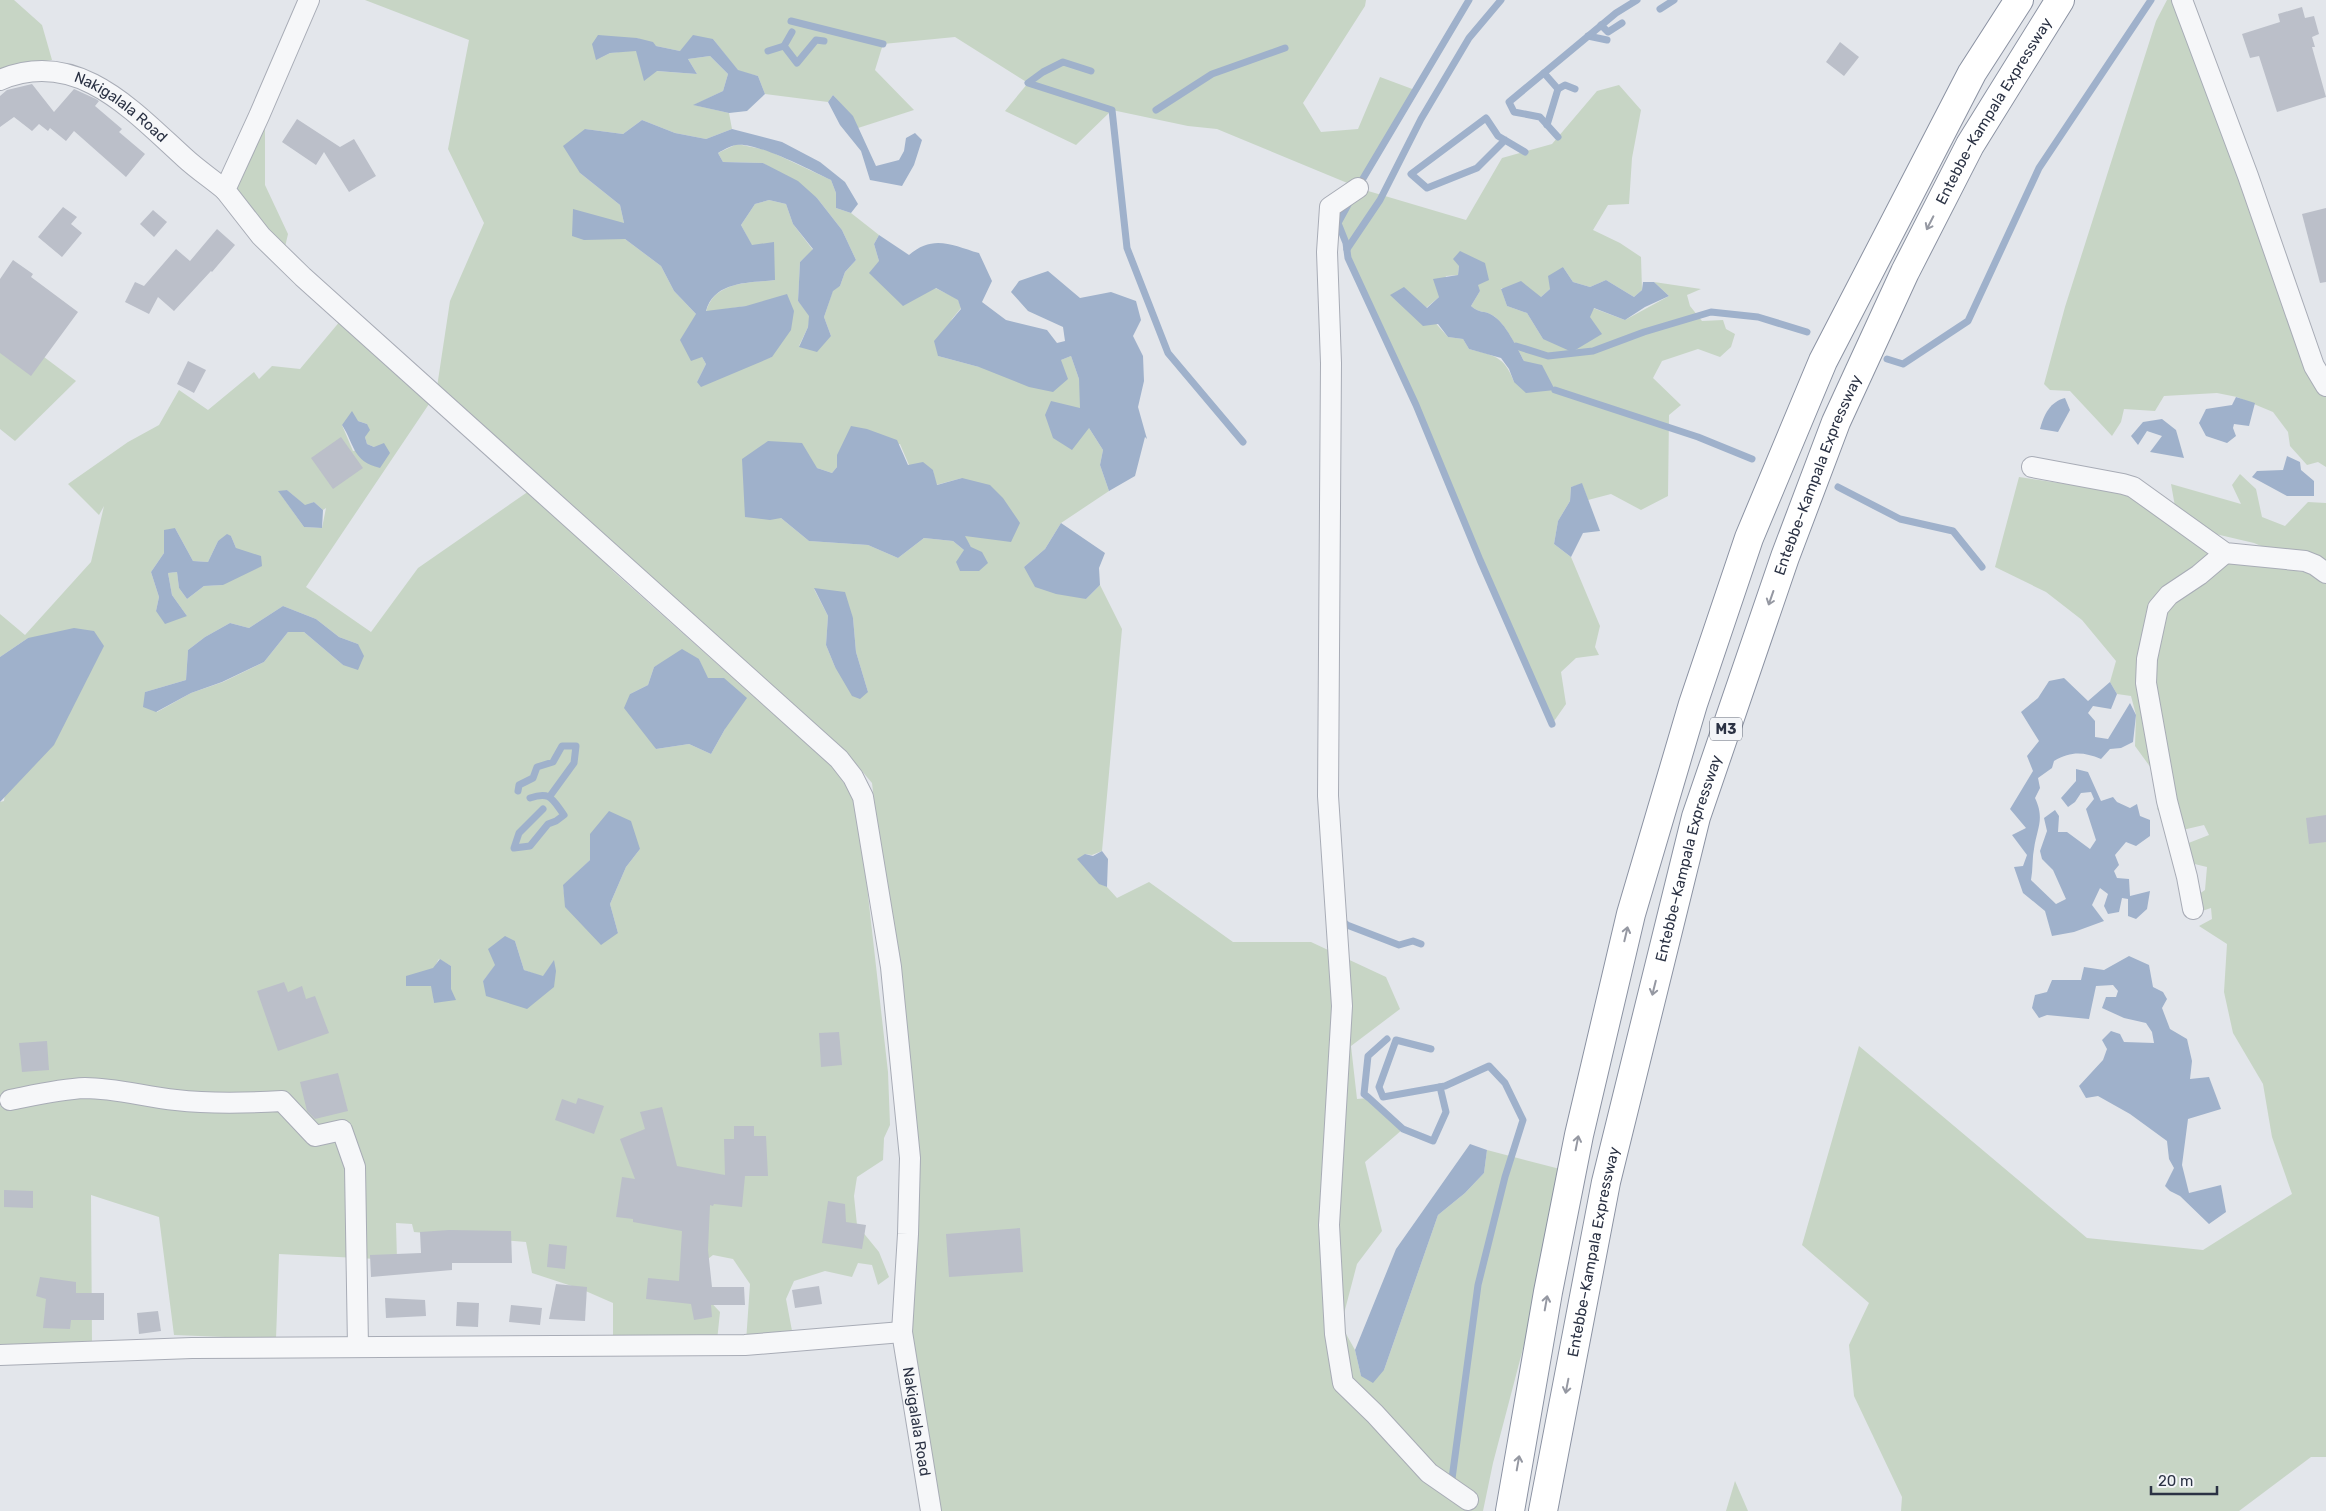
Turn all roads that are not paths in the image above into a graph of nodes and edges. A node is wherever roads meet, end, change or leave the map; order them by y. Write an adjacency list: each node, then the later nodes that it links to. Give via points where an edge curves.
1 (309, 0): 7 (street, via 260,116)
2 (2019, 0): 19 (highway, M3, one-way to 2, via 1579,1135 1631,914 1693,704 1749,538 1824,361 1964,89)
3 (2060, 0): 20 (highway, Entebbe–Kampala Expressway / M3, one-way to 20, via 1970,144 1905,272 1836,422 1769,603 1696,817 1606,1182)
4 (2182, 0): 8 (street, via 2314,366)
5 (0, 80): 7 (street, Nakigalala Road, via 42,70 71,74 89,82 121,101)
6 (1358, 188): 17 (street, via 1330,207 1327,252 1331,363 1328,796 1342,1006 1329,1225 1335,1334 1343,1383 1428,1472)
7 (224, 190): 14 (street, Nakigalala Road, via 261,236 303,277 832,753 853,777 863,797 869,822 890,967 910,1158)
8 (2326, 386)
9 (2032, 467): 10 (street, via 2133,487)
10 (2225, 553): 11 (street, via 2304,561); 12 (street, via 2199,576 2169,595 2158,608 2147,659 2146,683 2167,801)
11 (2326, 573)
12 (2193, 909)
13 (10, 1100): 15 (street, via 85,1088 123,1090 175,1100 282,1101 315,1136 342,1130 355,1168)
14 (902, 1332): 15 (street, via 745,1345); 18 (street, Nakigalala Road)
15 (358, 1347): 16 (street, via 182,1348)
16 (0, 1355)
17 (1468, 1500)
18 (931, 1511)
19 (1510, 1511)
20 (1543, 1511)

